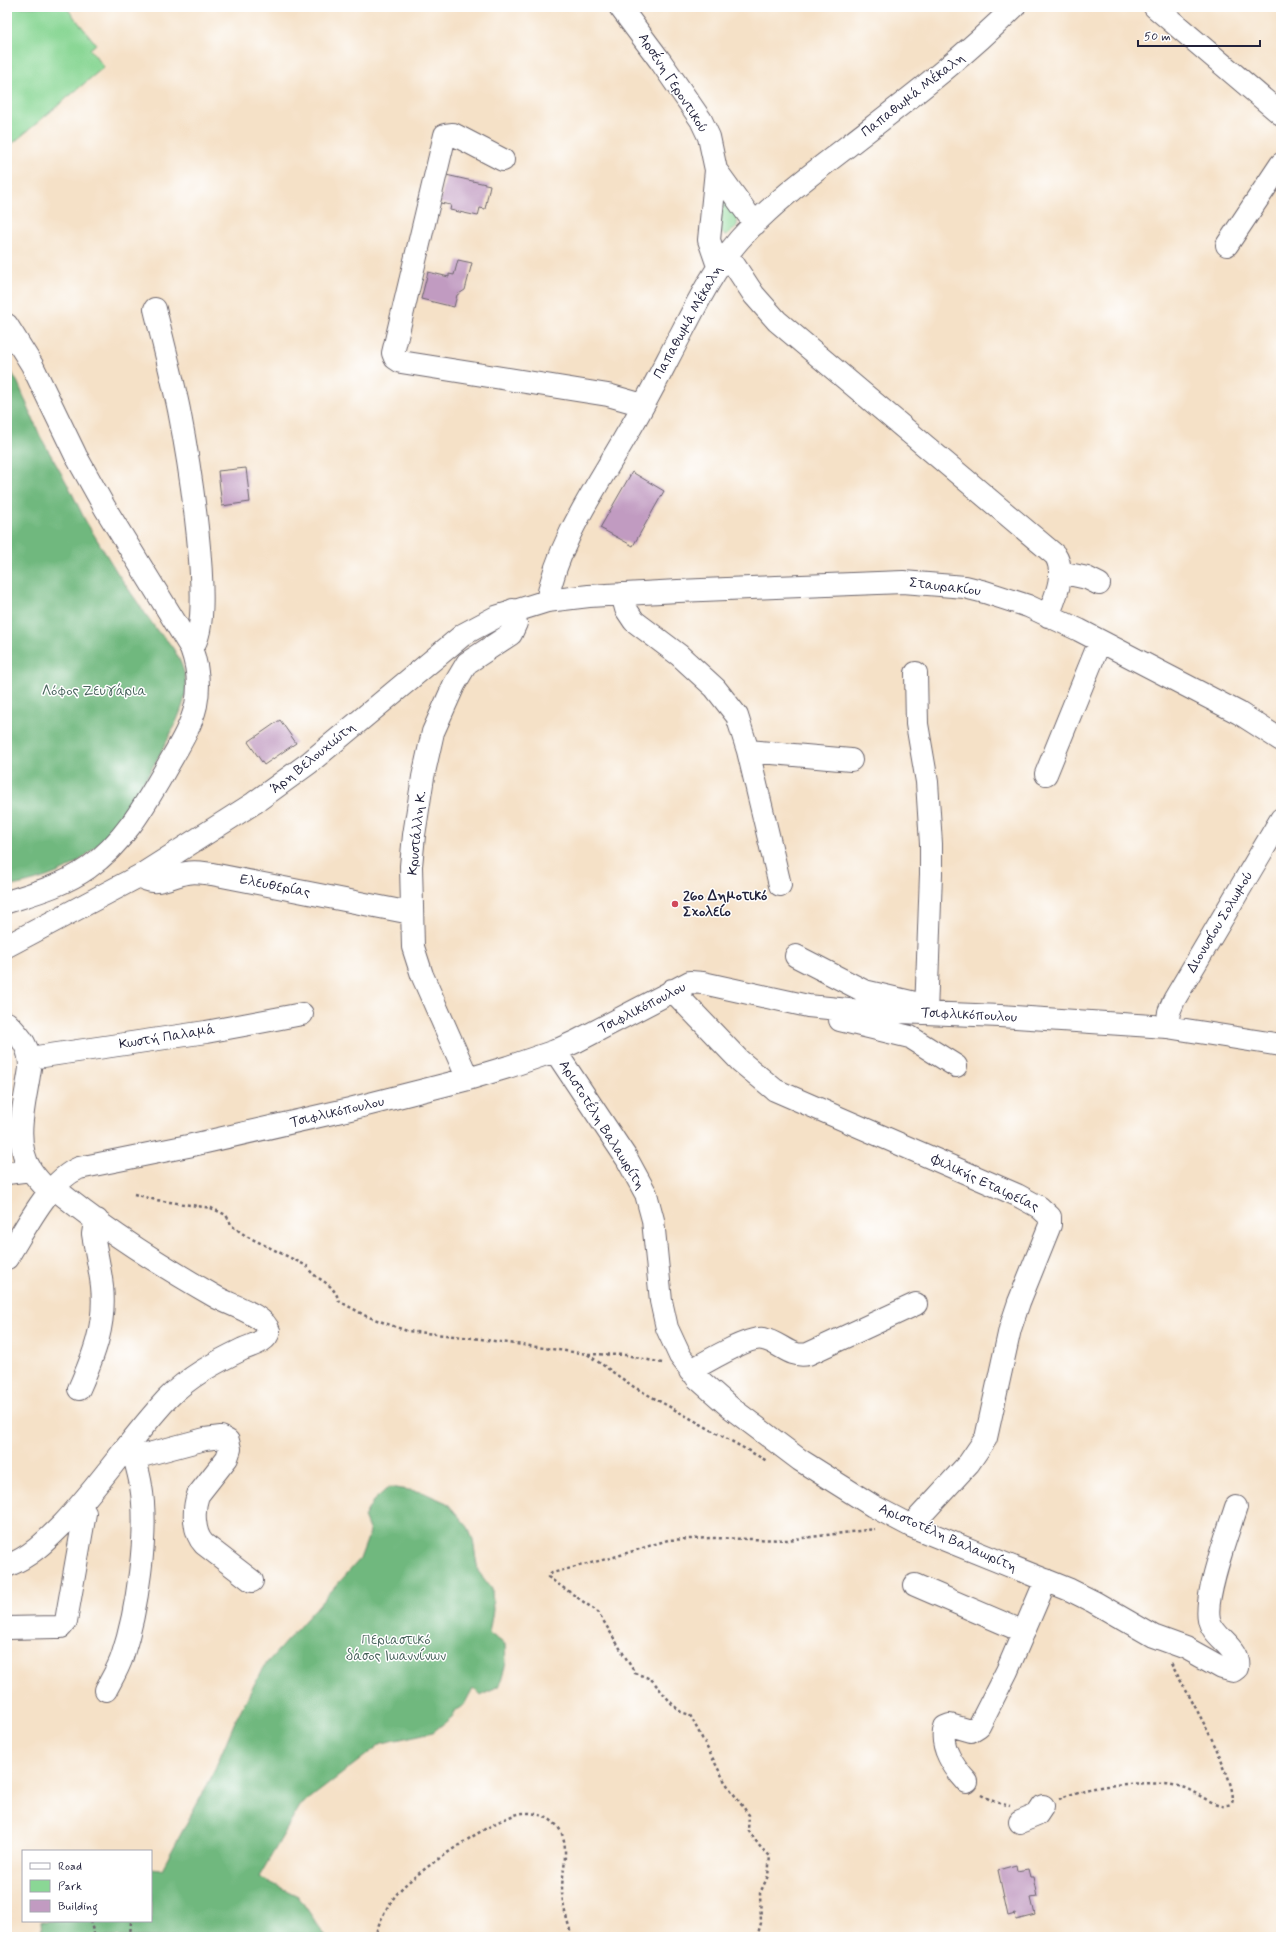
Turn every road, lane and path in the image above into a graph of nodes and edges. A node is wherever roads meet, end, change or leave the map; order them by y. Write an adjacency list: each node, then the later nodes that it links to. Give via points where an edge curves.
1 (620, 7): 7 (street, Αρσένη Γεροντικού, via 701,120 709,137)
2 (1014, 7): 8 (street, Παπαθωμά Μέκαλη, via 946,70 824,164)
3 (1155, 7): 4 (street)
4 (1281, 114)
5 (503, 160): 13 (street, via 453,134 445,135 393,353 395,358 401,362 608,395)
6 (1281, 164): 9 (street)
7 (716, 170): 8 (street, Αρσένη Γεροντικού); 10 (street, via 710,240)
8 (755, 224): 10 (street, Παπαθωμά Μέκαλη)
9 (1227, 245)
10 (722, 260): 13 (street, Παπαθωμά Μέκαλη); 14 (street, via 777,321 1054,555 1059,563)
11 (155, 309): 21 (street, via 179,411 198,543 202,591 201,622 198,638)
12 (7, 325): 21 (street, via 32,365 101,502)
13 (644, 404): 17 (street, Παπαθωμά Μέκαλη, via 564,547 551,581)
14 (1060, 572): 15 (street); 19 (street, via 1057,591)
15 (1099, 584)
16 (622, 594): 17 (street, Άρη Βελουχιώτη); 19 (street, Σταυρακίου, via 903,582 936,584 985,592 1028,606); 24 (street, via 626,609 634,621 678,655 724,699 739,720)
17 (547, 601): 18 (street, Άρη Βελουχιώτη)
18 (513, 610): 28 (street, Άρη Βελουχιώτη, via 483,622 464,634 288,779 254,804); 31 (street, Κρυστάλλη Κ., via 516,623 514,630 505,640 474,658 462,670 433,732 414,835)
19 (1048, 616): 20 (street, Σταυρακίου)
20 (1100, 641): 23 (street, Σταυρακίου, via 1239,713); 26 (street)
21 (191, 648): 30 (street, via 198,678 194,714 180,744 135,820 114,846 88,868 52,888)
22 (916, 673): 36 (street, via 917,724 929,803 931,844)
23 (1281, 740)
24 (748, 750): 25 (street); 29 (street)
25 (851, 760)
26 (1046, 774)
27 (1281, 819): 39 (street, Διονυσίου Σολωμού, via 1174,1000)
28 (141, 875): 31 (street, Ελευθερίας, via 153,881 186,873 212,874); 32 (street, Άρη Βελουχιώτη)
29 (780, 885)
30 (7, 902)
31 (411, 913): 44 (street, Κρυστάλλη Κ., via 413,947 417,962)
32 (7, 946)
33 (796, 956): 36 (street, via 864,991 922,1006)
34 (672, 990): 35 (street, Τσιφλικόπουλου, via 690,982 702,983); 41 (street, Τσιφλικόπουλου, via 617,1021); 60 (street, Φιλικής Εταιρείας, via 740,1061 775,1090 1017,1195 1039,1207 1050,1217 1050,1226 1010,1328 986,1438 969,1462)
35 (797, 1004): 36 (street, Τσιφλικόπουλου, via 849,1010); 43 (street, via 802,1010 910,1037)
36 (926, 1013): 39 (street, Τσιφλικόπουλου)
37 (302, 1014): 42 (street, Κωστή Παλαμά, via 206,1032)
38 (7, 1023): 42 (street, via 23,1042)
39 (1167, 1027): 40 (street, Τσιφλικόπουλου)
40 (1278, 1039)
41 (555, 1051): 44 (street, Τσιφλικόπουλου); 53 (street, Αριστοτέλη Βαλαωρίτη, via 627,1159 646,1194 653,1220 664,1316 671,1338)
42 (30, 1058): 45 (street, via 21,1132 24,1153)
43 (956, 1066)
44 (468, 1079): 47 (street, Τσιφλικόπουλου, via 350,1109 79,1168 69,1172)
45 (31, 1170): 46 (street); 47 (street)
46 (7, 1173)
47 (51, 1189): 49 (street); 50 (street, Τσιφλικόπουλου)
48 (134, 1194): 52 (path, via 211,1208 226,1215 232,1226 246,1236 307,1266 310,1273 324,1280 336,1292 339,1301 366,1316 407,1331)
49 (97, 1220): 54 (street, via 94,1234 102,1285 100,1335); 55 (street, via 197,1286 261,1320 269,1331 263,1340 214,1364 189,1380 169,1398)
50 (7, 1258)
51 (916, 1304): 53 (street, via 808,1354 790,1353 761,1338 742,1344)
52 (587, 1354): 53 (path, via 626,1355); 56 (path, via 634,1387)
53 (690, 1370): 59 (street, Αριστοτέλη Βαλαωρίτη, via 708,1389 794,1456)
54 (79, 1389)
55 (132, 1451): 57 (street); 63 (street, via 221,1437 228,1441 230,1449 227,1458 198,1495 196,1532 204,1544); 68 (street, via 141,1486 141,1560 134,1608 121,1658)
56 (768, 1461)
57 (80, 1506): 61 (street, via 37,1549 24,1559); 65 (street, via 85,1513 66,1621 61,1627)
58 (1236, 1507): 67 (street, Αριστοτέλη Βαλαωρίτη, via 1214,1580 1208,1613 1213,1630 1236,1655 1236,1669 1228,1670 1194,1652)
59 (891, 1516): 60 (street, Αριστοτέλη Βαλαωρίτη); 78 (path, via 875,1528 806,1538 668,1540 552,1573 548,1577 598,1612 635,1673 651,1679 673,1705 690,1715 725,1782 749,1815 748,1830 770,1856 768,1876 760,1893 761,1923)
60 (911, 1526): 62 (street, Αριστοτέλη Βαλαωρίτη)
61 (7, 1566)
62 (1046, 1580): 66 (street); 67 (street, Αριστοτέλη Βαλαωρίτη, via 1094,1602)
63 (252, 1581)
64 (915, 1585): 66 (street)
65 (7, 1628)
66 (1024, 1632): 69 (street, via 979,1726 971,1731 950,1725 945,1727 950,1758)
67 (1162, 1640): 70 (path, via 1161,1648 1203,1722 1224,1768 1232,1790 1232,1803 1226,1806 1218,1805 1192,1790 1166,1784 1092,1788)
68 (106, 1690)
69 (966, 1782): 71 (path, via 988,1799)
70 (1043, 1806): 71 (street, via 1037,1815)
71 (1017, 1814)
72 (90, 1922): 74 (path)
73 (131, 1922): 75 (path)
74 (96, 1937)
75 (130, 1937)
76 (375, 1937): 77 (path, via 391,1903 405,1886 477,1834 503,1819 524,1813 535,1814 552,1821 563,1838 562,1890)
77 (572, 1937)
78 (757, 1937)

